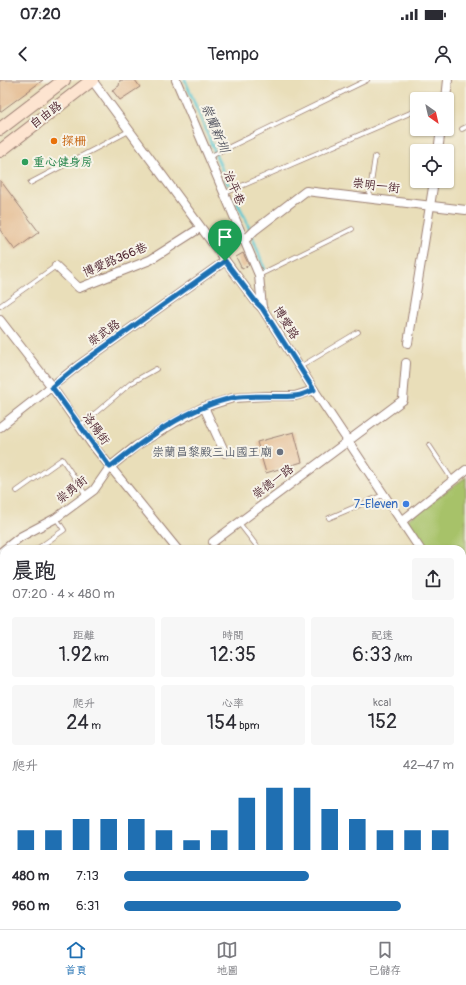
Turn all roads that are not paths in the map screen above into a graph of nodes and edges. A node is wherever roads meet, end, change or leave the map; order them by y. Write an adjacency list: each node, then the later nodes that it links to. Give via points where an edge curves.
1 (64, 80): 8 (street, 自由路)
2 (92, 80): 9 (street, 博愛路); 10 (street, 自由路)
3 (176, 80): 11 (street, 治平巷)
4 (366, 80): 11 (lane)
5 (448, 80): 6 (street)
6 (445, 92)
7 (410, 113): 15 (lane)
8 (0, 129)
9 (129, 131): 13 (lane); 19 (street, 博愛路)
10 (0, 151)
11 (210, 157): 15 (street, 治平巷)
12 (375, 157): 16 (lane)
13 (30, 183)
14 (433, 188): 17 (street)
15 (224, 194): 21 (street, 治平巷)
16 (369, 197): 17 (street, 崇明一街); 21 (street, 崇明一街, via 306,191)
17 (430, 205): 18 (street, 崇明一街); 29 (street)
18 (466, 210)
19 (200, 228): 22 (street, 博愛路); 23 (street, 博愛路366巷, via 150,260 79,288)
20 (352, 229): 24 (lane)
21 (246, 239): 24 (street, 治平巷)
22 (225, 261): 26 (street, 博愛路); 33 (street, 崇武路)
23 (56, 266): 25 (lane)
24 (259, 275): 26 (street, 治平巷)
25 (0, 306)
26 (262, 308): 31 (street, 博愛路)
27 (0, 320): 33 (street, 洛陽街)
28 (358, 332): 31 (lane)
29 (408, 343)
30 (406, 363): 38 (street, 崇德一路, via 403,400)
31 (300, 367): 34 (street, 博愛路)
32 (156, 369): 36 (lane, via 131,383)
33 (52, 387): 36 (street, 洛陽街); 37 (street, 崇武路)
34 (314, 390): 35 (street, 崇勇街, via 294,396 233,398); 38 (street, 博愛路)
35 (204, 407): 40 (street); 41 (street, 崇勇街, via 136,446)
36 (79, 426): 41 (street, 洛陽街)
37 (0, 427)
38 (347, 440): 46 (street, 博愛路); 50 (street, 崇德一路)
39 (429, 445): 43 (lane)
40 (225, 454)
41 (110, 467): 45 (street, 崇勇街, via 94,490); 54 (street, 洛陽街)
42 (466, 470): 43 (street)
43 (453, 481): 49 (street)
44 (17, 491): 45 (lane, via 62,459)
45 (86, 495): 47 (street, 崇勇街)
46 (384, 495): 48 (lane); 49 (street, 博愛路)
47 (56, 518): 52 (lane, 崇勇街, via 64,530); 53 (street, 崇勇街)
48 (329, 518)
49 (402, 521): 56 (street, 博愛路)
50 (239, 523): 51 (street, 崇德一路); 55 (lane)
51 (213, 542)
52 (44, 544)
53 (10, 545)
54 (174, 545)
55 (256, 545)
56 (417, 545)

